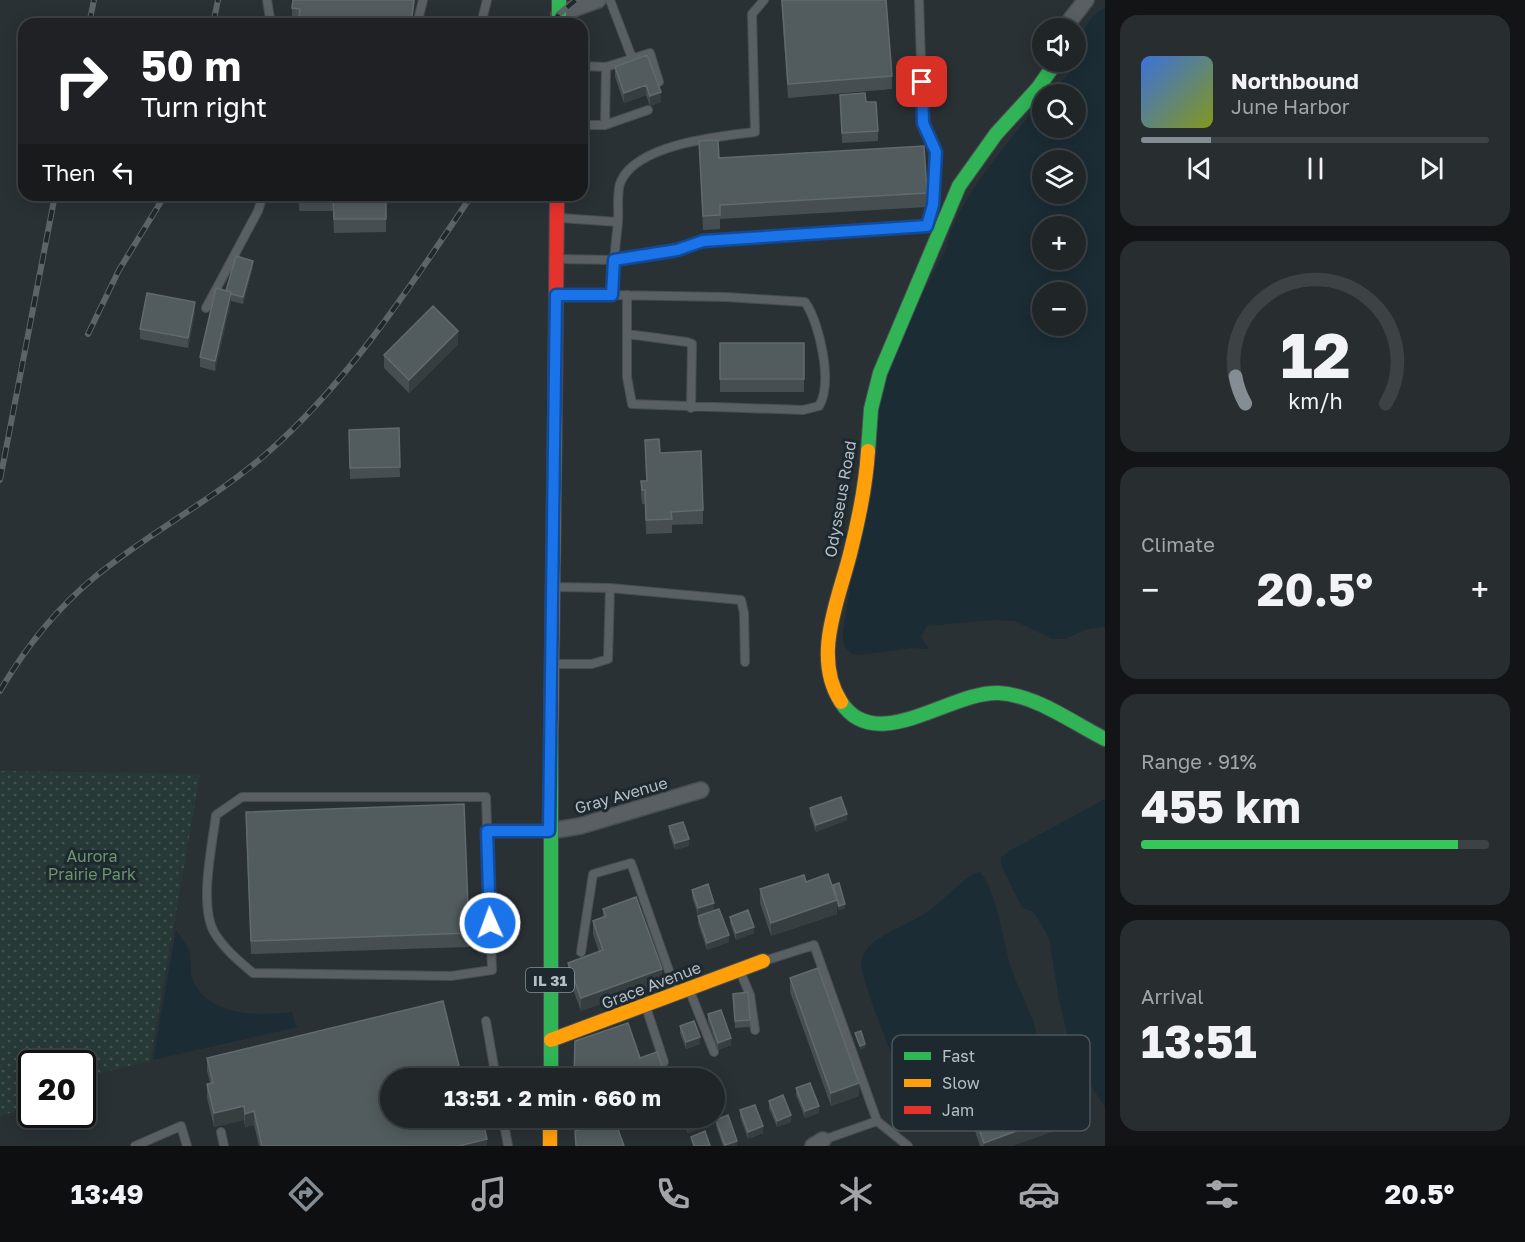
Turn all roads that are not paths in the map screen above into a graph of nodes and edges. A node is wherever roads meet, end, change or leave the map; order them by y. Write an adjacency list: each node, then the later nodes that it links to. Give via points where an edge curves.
1 (267, 0): 10 (lane)
2 (423, 0): 11 (lane)
3 (487, 0): 12 (lane)
4 (598, 0): 9 (street)
5 (610, 0): 14 (lane)
6 (764, 0): 25 (lane, via 752,14 755,132 690,140 638,162 620,181)
7 (919, 0): 27 (lane, via 923,123 936,152 933,205 927,226 703,241 677,250)
8 (1086, 0): 13 (street)
9 (559, 13)
10 (270, 18)
11 (418, 18)
12 (482, 18)
13 (1072, 18)
14 (632, 58): 16 (lane); 18 (lane, via 650,53)
15 (588, 66): 16 (lane)
16 (606, 67): 20 (lane)
17 (1049, 72): 38 (street, Odysseus Road, via 996,134 959,186 885,359 875,387 865,472 828,648 834,692 842,705 860,719 885,724 901,722 955,701 999,693 1019,698)
18 (659, 82)
19 (648, 110): 20 (lane)
20 (605, 125): 21 (lane)
21 (588, 126)
22 (261, 201): 31 (lane)
23 (556, 201): 24 (street, IL 31)
24 (556, 218): 25 (lane); 26 (street, IL 31)
25 (618, 222): 27 (lane)
26 (556, 258): 27 (lane); 28 (street, IL 31)
27 (614, 260): 29 (lane)
28 (556, 295): 29 (lane); 34 (street, IL 31)
29 (612, 295): 30 (lane)
30 (627, 295): 32 (lane); 33 (lane, via 805,302 814,314 824,359 823,400 819,406 803,410)
31 (206, 308)
32 (627, 334): 33 (lane, via 692,345); 33 (lane, via 627,377 632,404)
33 (691, 408)
34 (552, 587): 35 (lane); 37 (street, IL 31)
35 (610, 588): 36 (lane, via 741,600); 37 (lane, via 608,659 592,664)
36 (745, 662)
37 (551, 663): 41 (street, IL 31)
38 (1105, 739)
39 (701, 790): 41 (street, Gray Avenue, via 580,826)
40 (487, 831): 40 (lane, via 492,970 450,976 254,973 229,953 213,930 206,886 216,815 242,797 486,797); 41 (lane)
41 (549, 831): 49 (street, IL 31)
42 (581, 952): 45 (lane, via 593,874 631,863)
43 (763, 961): 44 (street, Grace Avenue); 54 (lane, via 813,945)
44 (740, 970): 45 (street, Grace Avenue); 48 (lane, via 750,995)
45 (683, 991): 46 (street, Grace Avenue); 50 (lane)
46 (645, 1005): 49 (street, Grace Avenue); 51 (lane)
47 (486, 1020): 52 (lane)
48 (755, 1030)
49 (551, 1040): 53 (street, IL 31)
50 (714, 1052)
51 (664, 1062)
52 (494, 1068)
53 (551, 1068)
54 (877, 1120): 58 (lane); 64 (lane)
55 (505, 1128): 62 (lane)
56 (550, 1128): 63 (street)
57 (221, 1132): 61 (lane)
58 (818, 1143)
59 (135, 1146): 60 (lane, via 181,1126)
60 (187, 1146)
61 (224, 1146)
62 (508, 1146)
63 (550, 1146)
64 (908, 1146)

